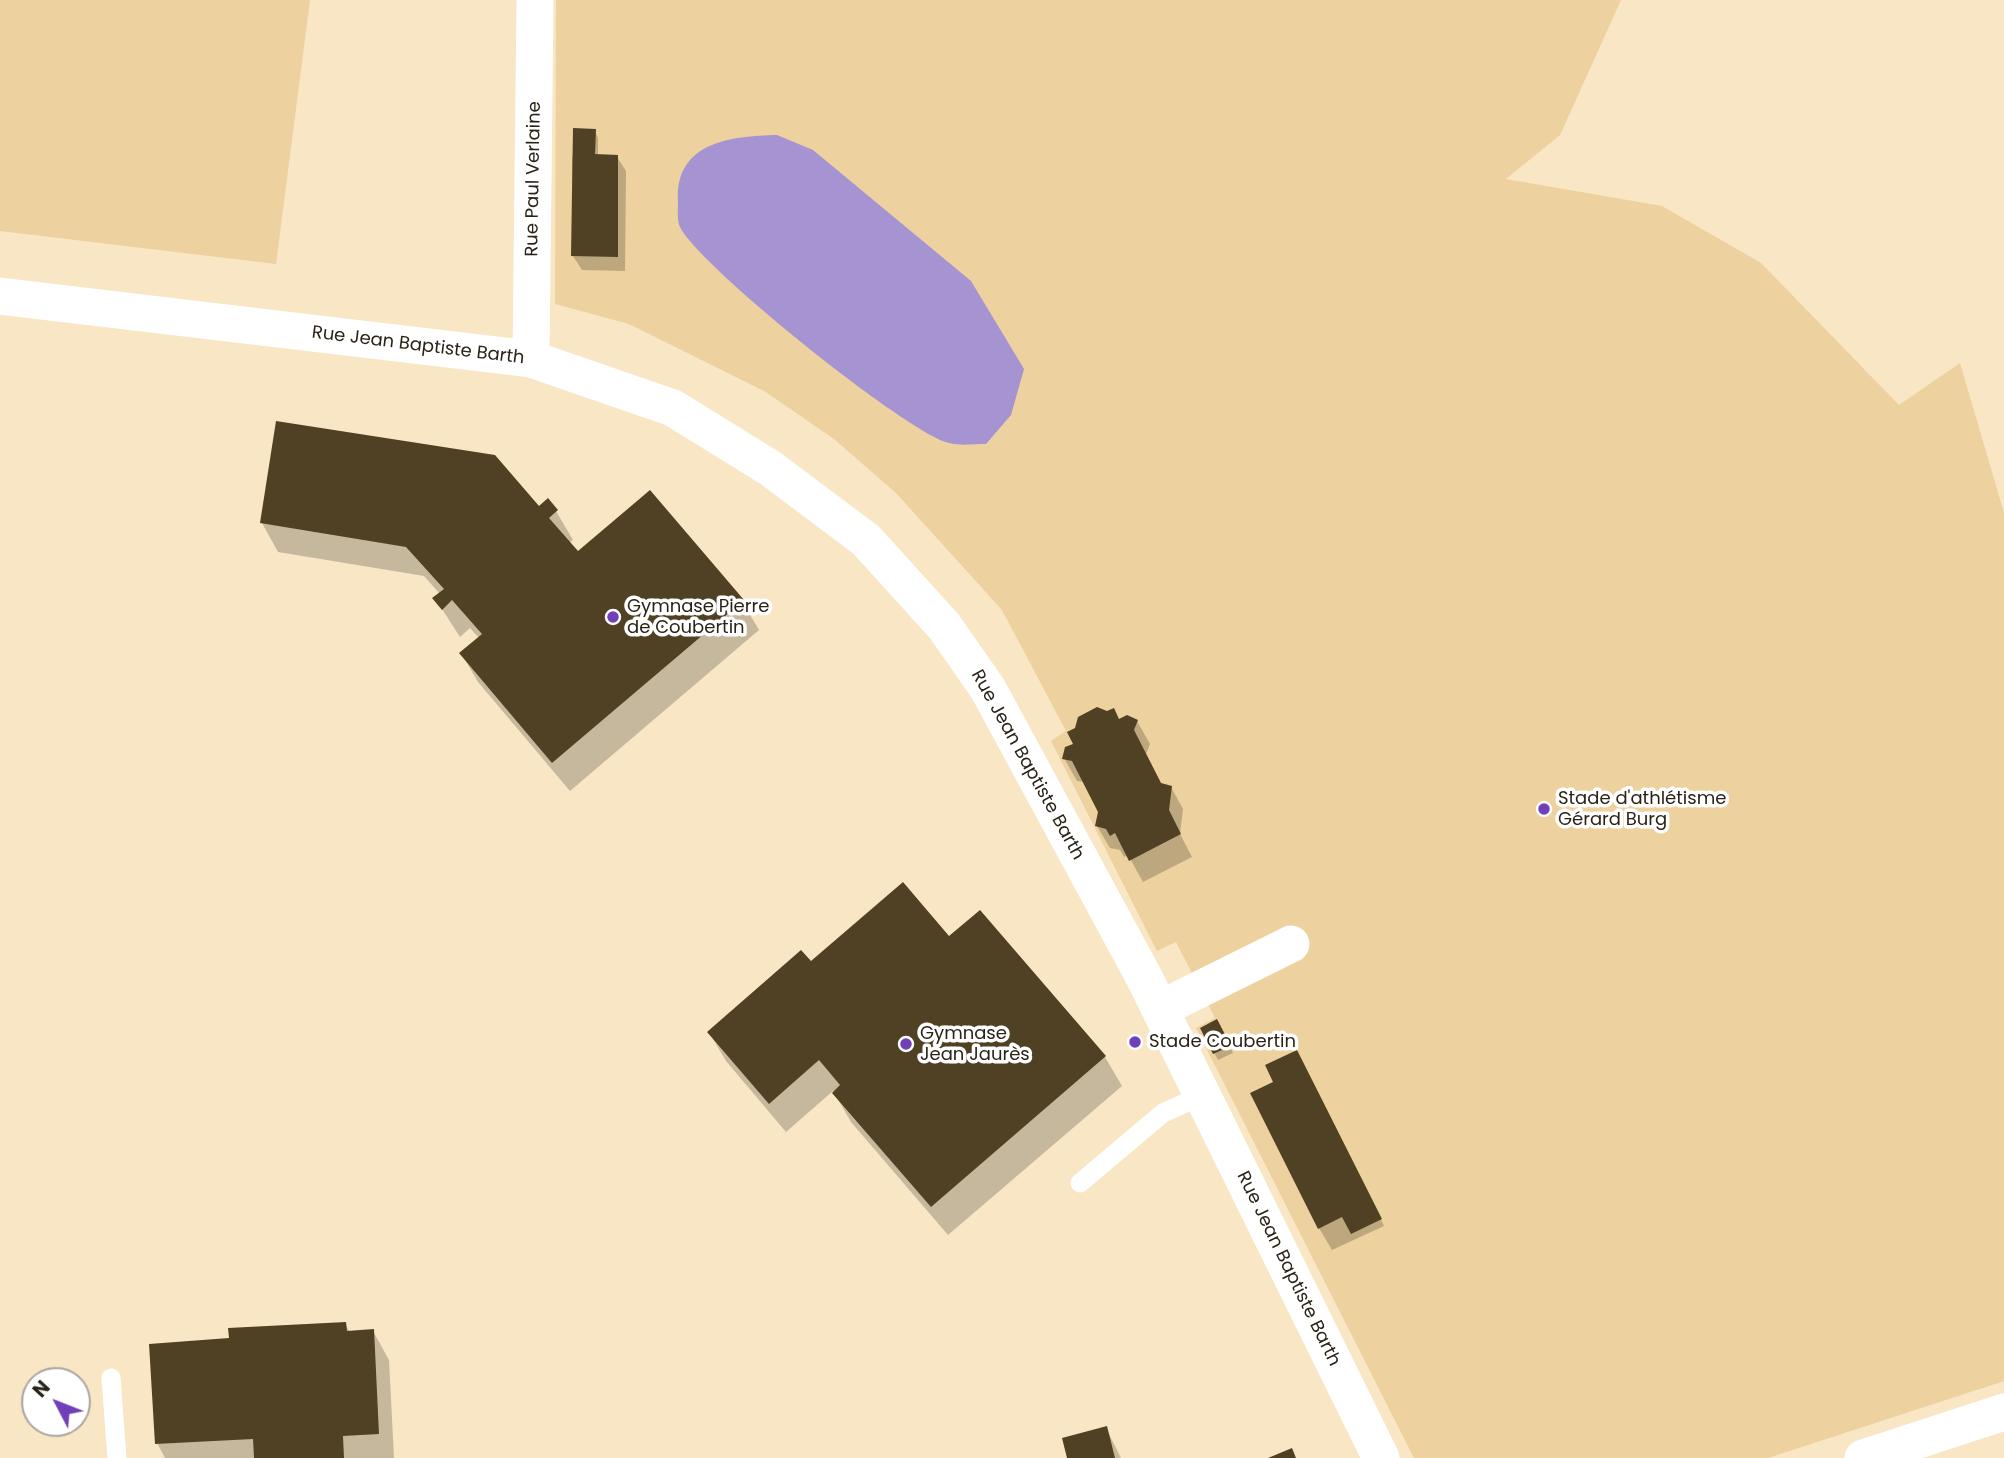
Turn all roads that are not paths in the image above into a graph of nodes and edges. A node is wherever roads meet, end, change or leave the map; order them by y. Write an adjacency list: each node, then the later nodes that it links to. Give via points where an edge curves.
1 (536, 0): 3 (street, Rue Paul Verlaine)
2 (0, 296): 3 (street, Rue Jean Baptiste Barth)
3 (531, 359): 5 (street, Rue Jean Baptiste Barth, via 673,408 770,468 866,540 944,626 988,689)
4 (1291, 944): 5 (street)
5 (1160, 1009): 6 (street, Rue Jean Baptiste Barth)
6 (1203, 1095): 7 (lane, via 1163,1113); 11 (street, Rue Jean Baptiste Barth)
7 (1080, 1184)
8 (111, 1378): 10 (lane)
9 (2004, 1412): 12 (street)
10 (117, 1458)
11 (1381, 1458)
12 (1863, 1458)

